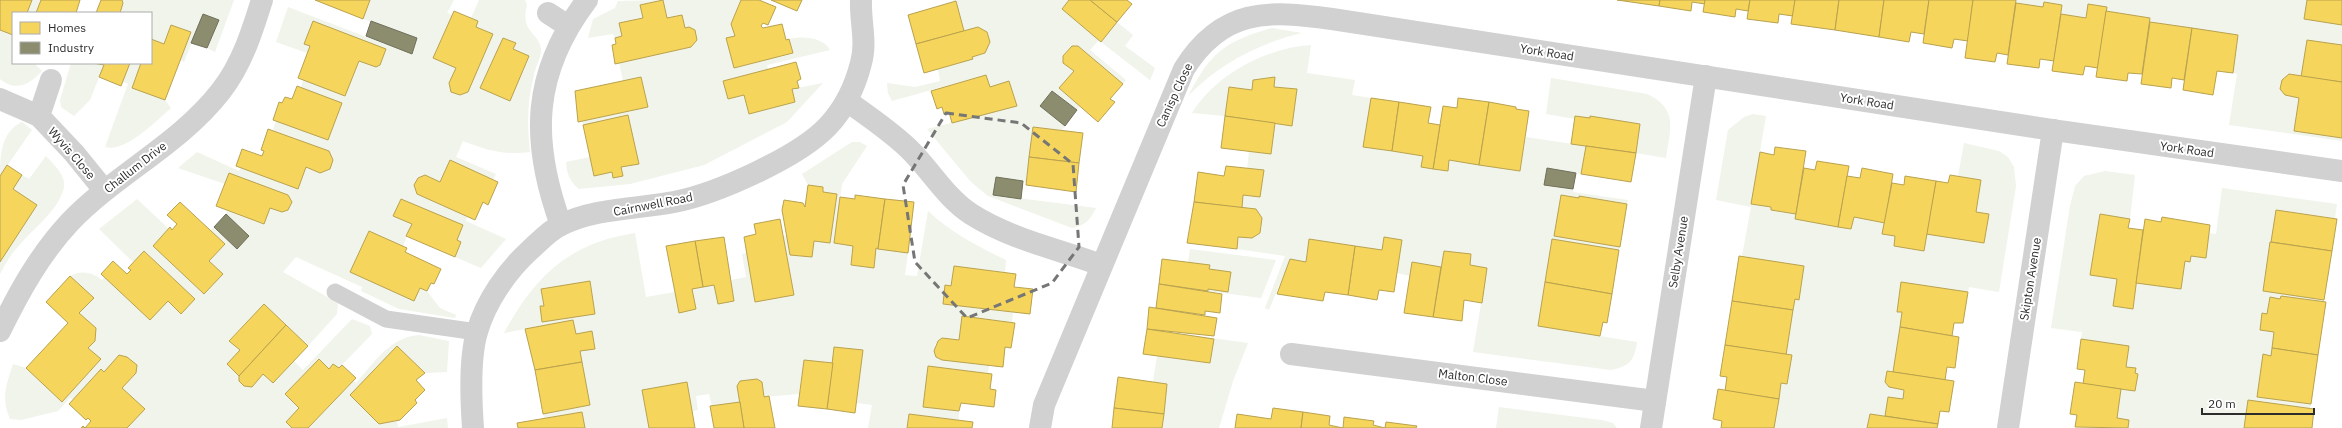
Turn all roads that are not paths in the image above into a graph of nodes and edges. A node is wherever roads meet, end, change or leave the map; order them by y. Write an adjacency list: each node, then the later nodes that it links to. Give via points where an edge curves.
1 (262, 0): 14 (street, Challum Drive, via 242,58 214,99 193,122)
2 (587, 0): 5 (street)
3 (861, 0): 10 (street, Cairnwell Road, via 864,44 862,62)
4 (548, 13): 5 (street)
5 (568, 26): 15 (street, via 554,56 540,117 543,158)
6 (1392, 28): 7 (street, York Road); 16 (street, Canisp Close, via 1273,13 1249,17 1227,26 1206,40 1188,63 1171,97)
7 (1706, 76): 12 (street, York Road); 21 (street, Selby Avenue)
8 (51, 80): 11 (street, Wyvis Close)
9 (0, 99): 11 (street, Wyvis Close)
10 (847, 102): 15 (street, Cairnwell Road, via 828,127 805,144 716,190 676,202 589,215); 16 (street, via 887,129 909,148 953,200 970,213 1003,230)
11 (39, 116): 14 (street, Wyvis Close)
12 (2053, 130): 13 (street, York Road); 25 (street, Skipton Avenue)
13 (2342, 172)
14 (104, 190): 18 (street, Challum Drive, via 71,222 48,250 23,285)
15 (560, 225): 19 (street, Cairnwell Road, via 545,236 507,274 491,300)
16 (1101, 265): 23 (street, Canisp Close, via 1044,405)
17 (336, 292): 19 (lane, via 386,319)
18 (0, 332)
19 (477, 332): 22 (street, Cairnwell Road, via 471,378)
20 (1291, 354): 21 (street, Malton Close)
21 (1655, 401): 24 (street, Selby Avenue)
22 (473, 428)
23 (1040, 428)
24 (1652, 428)
25 (2008, 428)

